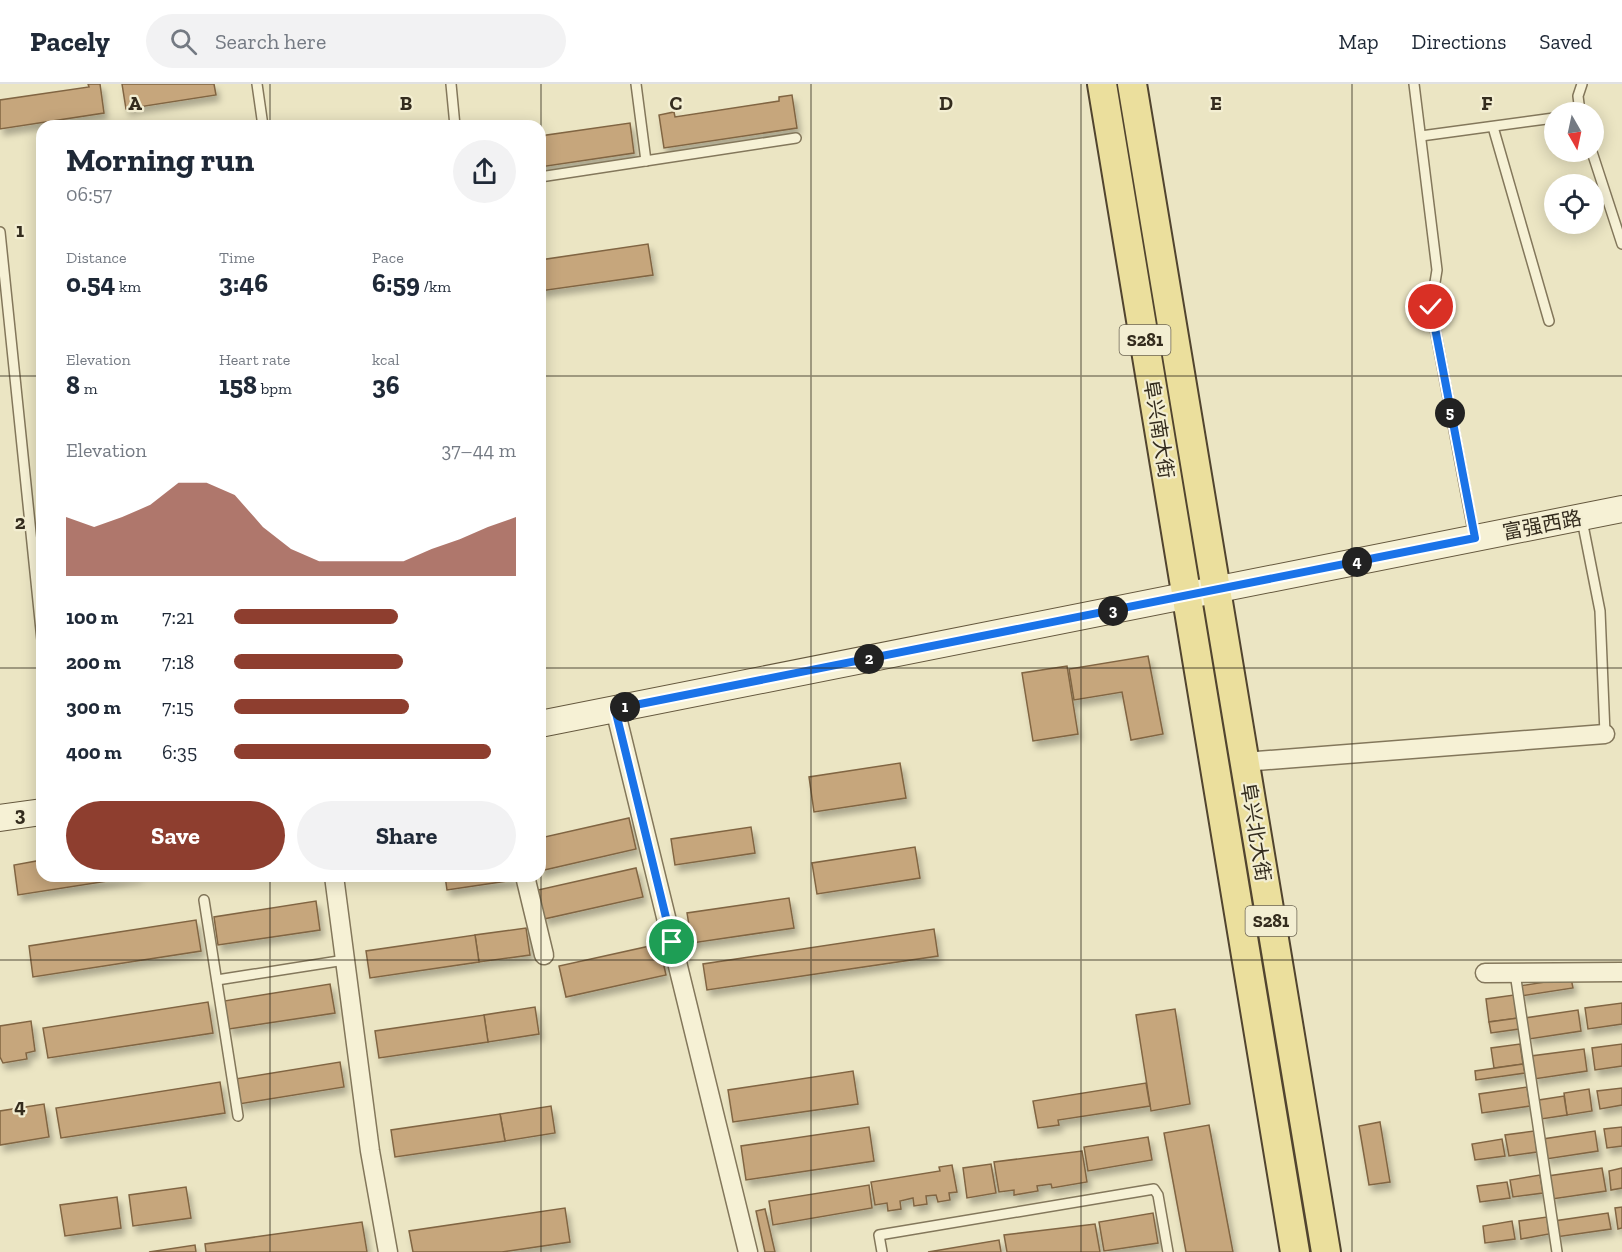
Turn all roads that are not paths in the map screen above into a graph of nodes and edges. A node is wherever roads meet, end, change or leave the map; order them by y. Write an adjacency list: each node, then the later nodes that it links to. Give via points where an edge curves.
1 (256, 84): 10 (lane)
2 (452, 84): 11 (lane)
3 (636, 84): 15 (lane)
4 (1102, 84): 26 (main road, 阜兴南大街 / S281)
5 (1131, 84): 25 (main road, 阜兴南大街 / S281)
6 (1414, 84): 13 (lane)
7 (1582, 84): 8 (lane)
8 (1579, 102)
9 (1544, 119): 12 (lane)
10 (262, 120)
11 (455, 120)
12 (1492, 127): 13 (lane); 20 (lane)
13 (1421, 136): 23 (lane, via 1437,270 1431,307)
14 (796, 138): 15 (lane)
15 (646, 160): 17 (lane)
16 (1595, 162): 19 (lane)
17 (546, 176)
18 (0, 232): 24 (lane)
19 (1622, 244)
20 (1550, 321)
21 (1622, 509): 22 (street, 富强西路)
22 (1581, 517): 23 (street, 富强西路); 29 (lane, via 1599,611)
23 (1475, 538): 25 (street, 富强西路)
24 (36, 582)
25 (1216, 590): 26 (street, 富强西路); 30 (main road, 阜兴北大街 / S281)
26 (1186, 596): 27 (street, 富强西路); 47 (main road, 阜兴北大街 / S281)
27 (615, 709): 28 (street, 富强西路); 44 (street)
28 (546, 723)
29 (1605, 734): 30 (street)
30 (1244, 762): 48 (main road, 阜兴北大街 / S281)
31 (36, 813): 32 (street)
32 (0, 818)
33 (335, 882): 37 (street)
34 (526, 882): 36 (street)
35 (204, 900): 41 (lane)
36 (544, 955)
37 (345, 960): 41 (lane); 43 (street, via 370,1151)
38 (1622, 972): 40 (street)
39 (1485, 973): 40 (street)
40 (1515, 973): 49 (lane)
41 (217, 980): 42 (lane)
42 (238, 1116)
43 (388, 1252)
44 (748, 1252)
45 (882, 1252): 46 (lane, via 879,1235 1154,1189)
46 (1168, 1252)
47 (1295, 1252)
48 (1326, 1252)
49 (1557, 1252)

